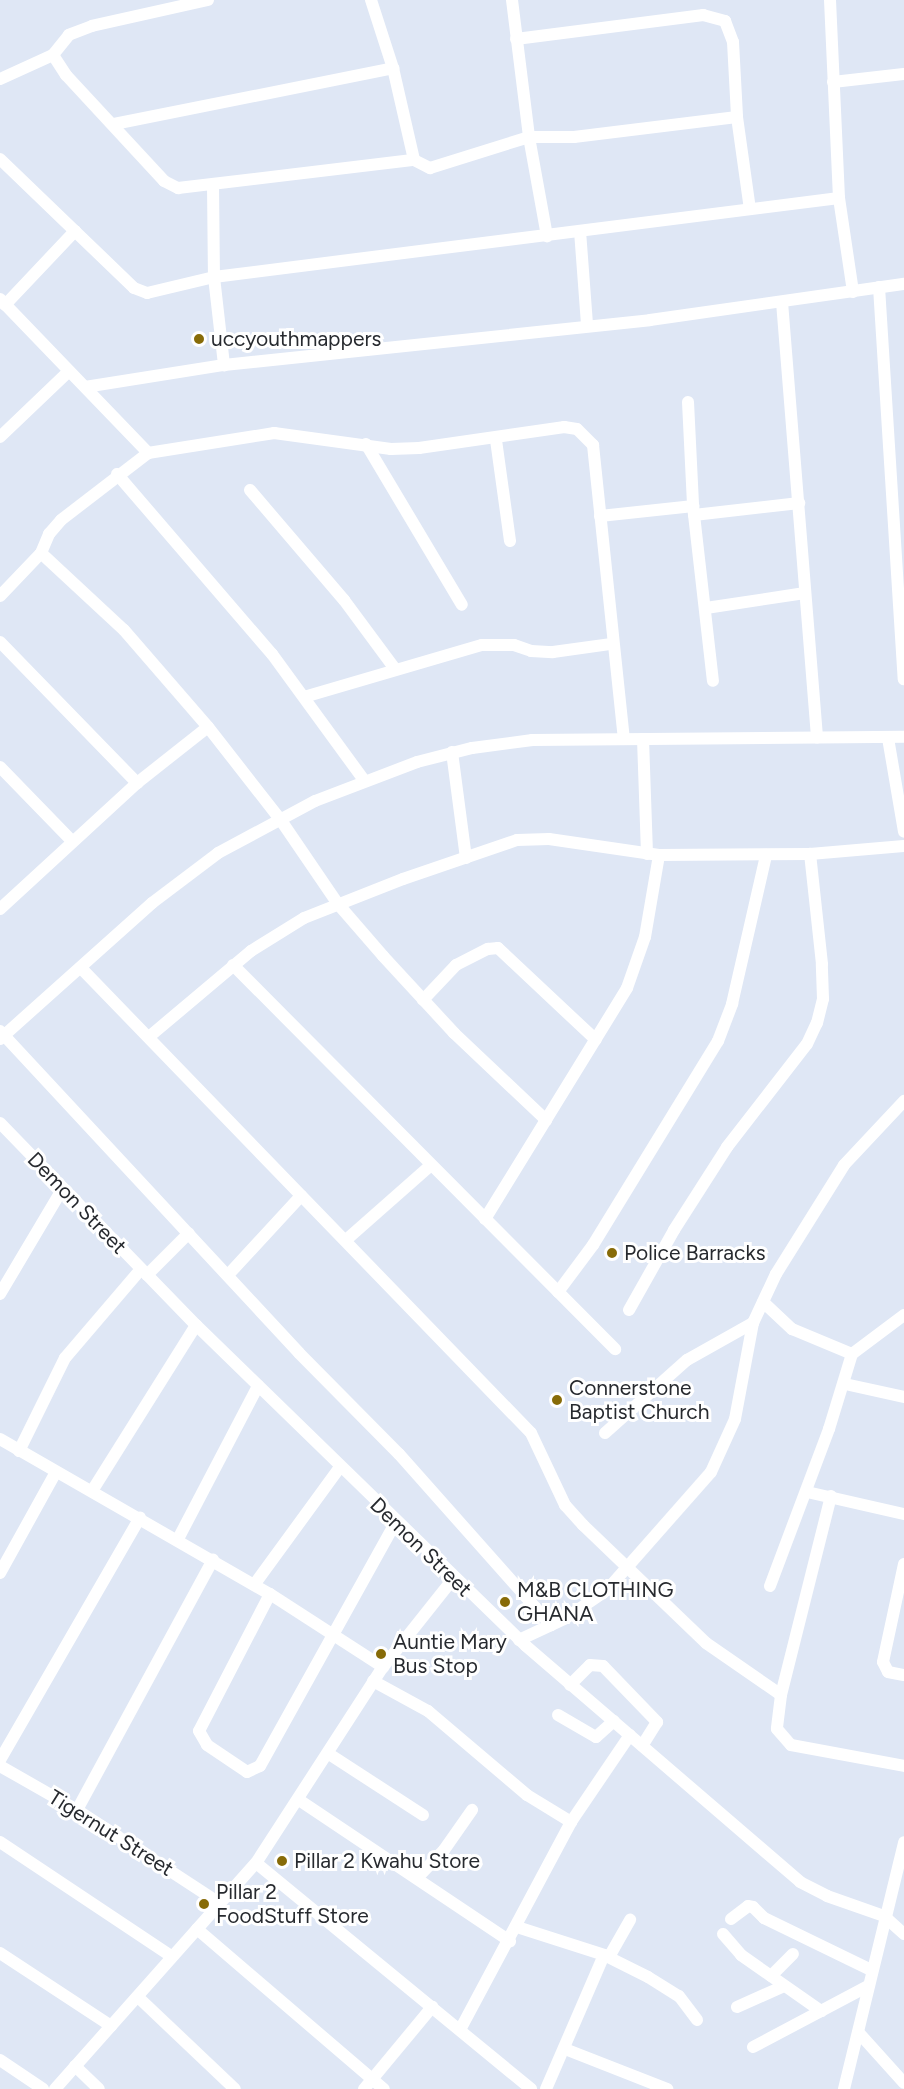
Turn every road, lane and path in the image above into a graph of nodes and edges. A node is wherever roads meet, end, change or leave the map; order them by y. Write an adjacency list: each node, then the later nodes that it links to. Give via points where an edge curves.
1 (208, 0): 6 (street, via 92,26 69,35)
2 (371, 0): 7 (street)
3 (512, 0): 5 (street)
4 (830, 0): 10 (street)
5 (516, 39): 11 (street, via 703,15 716,17 731,29); 13 (street)
6 (53, 55): 9 (street); 12 (street, via 66,75)
7 (393, 68): 12 (street); 15 (street)
8 (904, 74): 10 (street)
9 (0, 79)
10 (833, 82): 17 (street)
11 (737, 117): 13 (street, via 574,137); 18 (street)
12 (114, 124): 16 (street, via 170,186)
13 (529, 137): 15 (street, via 430,168); 21 (street)
14 (0, 159): 19 (street)
15 (414, 159): 16 (street)
16 (213, 185): 22 (street)
17 (839, 198): 18 (street); 25 (street)
18 (750, 209): 20 (street)
19 (75, 231): 22 (street, via 140,291); 26 (street)
20 (580, 231): 21 (street); 28 (street)
21 (547, 236): 22 (street)
22 (214, 277): 29 (street)
23 (904, 284): 24 (street)
24 (879, 287): 25 (street); 51 (street)
25 (853, 292): 27 (street)
26 (2, 302): 30 (street)
27 (782, 302): 28 (street); 39 (street)
28 (586, 324): 29 (street)
29 (224, 365): 31 (street)
30 (69, 371): 31 (street); 33 (street)
31 (85, 387): 36 (street)
32 (688, 402): 40 (street)
33 (0, 437)
34 (496, 440): 35 (street, via 419,448); 41 (street, via 564,427 578,429 593,446); 42 (street)
35 (366, 444): 36 (street, via 274,433); 46 (street)
36 (148, 453): 37 (street)
37 (117, 474): 43 (street, via 61,520 49,534); 53 (street, via 243,618)
38 (250, 490): 50 (street, via 344,600)
39 (799, 503): 40 (street); 44 (street)
40 (694, 510): 41 (street); 47 (street)
41 (600, 516): 49 (street)
42 (510, 541)
43 (41, 553): 45 (street); 54 (street, via 124,630)
44 (805, 593): 47 (street); 57 (street)
45 (0, 596)
46 (462, 605)
47 (706, 608): 52 (street)
48 (0, 642): 63 (street)
49 (611, 644): 50 (street, via 553,652 514,645 482,645); 56 (street)
50 (395, 669): 53 (street)
51 (904, 679)
52 (713, 681)
53 (304, 697): 62 (street)
54 (208, 727): 63 (street); 64 (street)
55 (904, 737): 58 (street)
56 (624, 738): 59 (street); 60 (street, via 532,740)
57 (817, 738): 58 (street); 59 (street)
58 (888, 738): 65 (street)
59 (643, 739): 68 (street)
60 (452, 752): 62 (street); 71 (street)
61 (0, 768): 66 (street)
62 (364, 780): 64 (street)
63 (137, 783): 66 (street)
64 (280, 819): 72 (street); 75 (street, via 246,836 189,874)
65 (904, 832)
66 (71, 840): 73 (street)
67 (904, 846): 69 (street)
68 (653, 854): 70 (street); 71 (street, via 533,838); 79 (street, via 638,961)
69 (810, 854): 70 (street); 94 (street, via 822,964 823,999 817,1023 807,1044 727,1147)
70 (766, 855): 91 (street, via 732,1004 718,1041 593,1245)
71 (466, 858): 72 (street)
72 (338, 904): 74 (street, via 295,923); 76 (street)
73 (1, 906)
74 (233, 965): 78 (street); 83 (street)
75 (81, 968): 77 (street); 78 (street)
76 (423, 1000): 79 (street, via 456,965 498,948); 81 (street)
77 (1, 1035): 87 (street)
78 (150, 1036): 85 (street)
79 (596, 1040): 81 (street)
80 (904, 1101): 93 (street, via 844,1165)
81 (546, 1120): 86 (street)
82 (0, 1123): 84 (street, Demon Street)
83 (431, 1164): 86 (street); 88 (street)
84 (63, 1188): 89 (street, Demon Street); 92 (street)
85 (302, 1196): 88 (street); 90 (street)
86 (485, 1219): 91 (street)
87 (189, 1233): 89 (street); 90 (street)
88 (346, 1240): 117 (street, via 531,1433 565,1505)
89 (144, 1272): 97 (street, Demon Street); 105 (street, via 65,1358)
90 (228, 1275): 123 (street, via 399,1454)
91 (558, 1292): 98 (street)
92 (0, 1294)
93 (763, 1302): 96 (street); 99 (street, via 792,1329)
94 (629, 1310)
95 (904, 1316): 99 (street)
96 (753, 1323): 103 (street, via 687,1360); 117 (street, via 745,1383 723,1451 696,1493)
97 (196, 1325): 101 (street, Demon Street); 108 (street)
98 (615, 1349)
99 (852, 1354): 100 (street)
100 (845, 1384): 102 (street); 109 (street)
101 (258, 1386): 106 (street, Demon Street); 114 (street)
102 (904, 1397)
103 (605, 1433)
104 (0, 1439): 105 (street)
105 (19, 1451): 107 (street)
106 (340, 1467): 113 (street, Demon Street); 120 (street)
107 (56, 1472): 108 (street); 118 (street)
108 (92, 1491): 112 (street)
109 (807, 1492): 110 (street); 121 (street)
110 (831, 1496): 111 (street); 130 (street)
111 (904, 1514)
112 (140, 1518): 114 (street); 136 (street)
113 (395, 1522): 119 (street, Demon Street); 124 (street)
114 (178, 1539): 115 (street)
115 (213, 1560): 120 (street); 140 (street)
116 (904, 1564): 127 (street, via 883,1662 888,1672)
117 (627, 1567): 123 (street, via 607,1590); 130 (street, via 706,1642)
118 (0, 1573)
119 (453, 1579): 125 (street, Demon Street); 126 (street)
120 (255, 1585): 122 (street)
121 (770, 1586)
122 (270, 1594): 124 (street); 124 (street, via 199,1731 207,1745 247,1772 260,1766)
123 (551, 1625): 125 (street)
124 (334, 1634): 126 (street)
125 (519, 1640): 129 (street, Demon Street)
126 (383, 1667): 128 (street)
127 (904, 1675)
128 (373, 1681): 135 (street); 143 (street, via 428,1711 527,1795)
129 (570, 1685): 132 (street, Demon Street); 134 (street, via 590,1665 603,1666 657,1722)
130 (781, 1695): 138 (street, via 777,1730 785,1742)
131 (558, 1715): 132 (street, via 596,1737)
132 (614, 1721): 133 (street, Demon Street)
133 (630, 1735): 134 (street, Demon Street); 143 (street)
134 (642, 1746): 150 (street, Demon Street, via 800,1882)
135 (328, 1754): 139 (street); 142 (street)
136 (0, 1760)
137 (0, 1766): 140 (street, Tigernut Street)
138 (904, 1766)
139 (299, 1800): 146 (street); 148 (street)
140 (77, 1810): 149 (street, Tigernut Street)
141 (472, 1810): 148 (street, via 450,1842)
142 (423, 1815)
143 (571, 1822): 153 (street)
144 (0, 1842): 160 (street)
145 (904, 1842): 147 (street)
146 (256, 1863): 149 (street); 167 (street)
147 (900, 1875): 150 (street)
148 (417, 1878): 157 (street)
149 (219, 1903): 154 (street)
150 (884, 1916): 156 (street); 162 (street)
151 (731, 1919): 162 (street, via 748,1905 764,1918)
152 (630, 1920): 161 (street)
153 (517, 1927): 157 (street); 161 (street)
154 (197, 1929): 160 (street); 179 (street)
155 (723, 1934): 163 (street, via 741,1956)
156 (904, 1934)
157 (510, 1941): 172 (street)
158 (0, 1953): 171 (street)
159 (793, 1954): 163 (street)
160 (171, 1956): 166 (street)
161 (607, 1956): 170 (street, via 679,1996); 175 (street)
162 (872, 1970): 165 (street)
163 (771, 1976): 164 (street)
164 (784, 1986): 168 (street); 169 (street)
165 (868, 1986): 169 (street); 173 (street)
166 (139, 1998): 171 (street); 183 (street)
167 (432, 2007): 172 (street); 179 (street)
168 (736, 2007)
169 (820, 2011): 174 (street)
170 (697, 2020)
171 (111, 2026): 177 (street)
172 (461, 2028): 185 (street)
173 (859, 2033): 178 (street); 188 (street)
174 (753, 2047)
175 (565, 2049): 186 (street); 187 (street)
176 (0, 2060): 180 (street)
177 (75, 2066): 181 (street); 182 (street)
178 (904, 2083)
179 (368, 2084): 184 (street)
180 (43, 2089)
181 (56, 2089)
182 (99, 2089)
183 (235, 2089)
184 (384, 2089)
185 (531, 2089)
186 (546, 2089)
187 (667, 2089)
188 (844, 2089)

